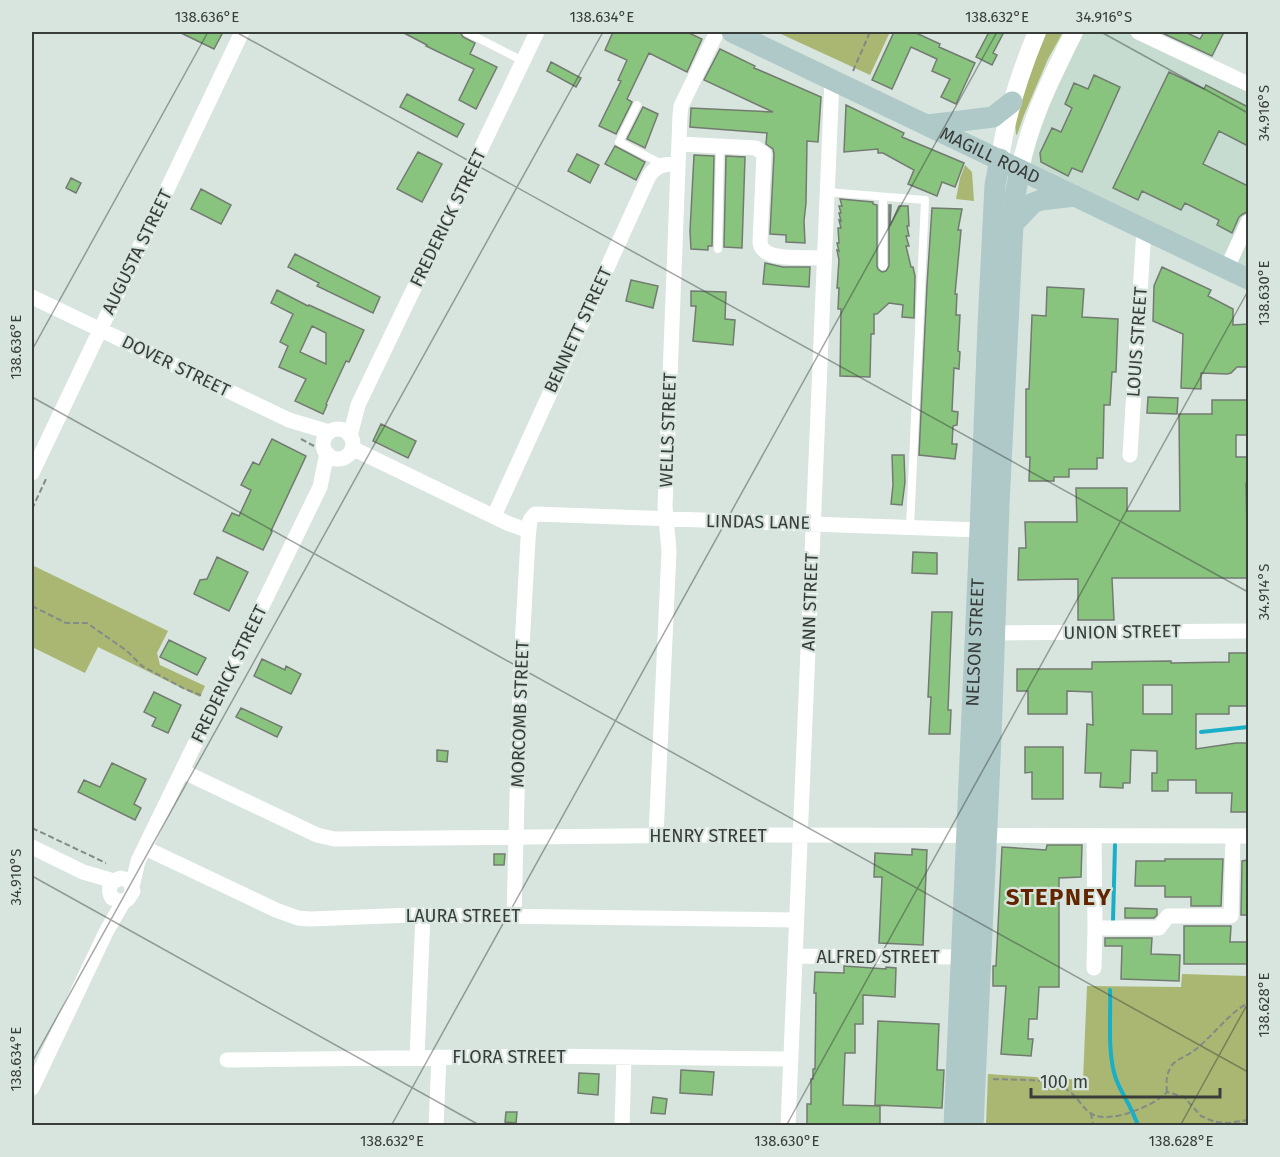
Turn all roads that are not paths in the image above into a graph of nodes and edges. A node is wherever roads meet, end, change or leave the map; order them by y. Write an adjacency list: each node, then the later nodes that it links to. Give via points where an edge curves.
1 (242, 32): 32 (street, AUGUSTA STREET)
2 (466, 32): 9 (lane)
3 (537, 32): 9 (street, FREDERICK STREET)
4 (717, 32): 15 (street, WELLS STREET, via 681,106)
5 (732, 32): 10 (main road, MAGILL ROAD)
6 (1037, 32): 12 (street)
7 (1074, 32): 19 (street, via 1039,106)
8 (1138, 32): 11 (street)
9 (523, 61): 33 (street, FREDERICK STREET, via 358,405)
10 (832, 80): 14 (main road, MAGILL ROAD); 20 (street, ANN STREET)
11 (1248, 84)
12 (1012, 102): 14 (main road, via 993,117); 17 (street)
13 (637, 105): 18 (lane, via 619,142)
14 (928, 125): 17 (main road, MAGILL ROAD)
15 (679, 144): 16 (street); 18 (street, WELLS STREET)
16 (720, 146): 26 (lane); 27 (street, via 756,148 764,154 762,249 776,256)
17 (1000, 159): 19 (main road, MAGILL ROAD); 41 (main road, NELSON STREET, via 995,185)
18 (671, 164): 37 (street, BENNETT STREET, via 655,168 649,176); 38 (street, WELLS STREET)
19 (1020, 170): 22 (main road, MAGILL ROAD); 24 (main road, NELSON STREET)
20 (827, 192): 21 (lane); 27 (street, ANN STREET)
21 (883, 196): 28 (lane); 40 (lane, via 925,200)
22 (1075, 196): 24 (main road, via 1033,203); 25 (main road, MAGILL ROAD)
23 (1248, 222): 29 (street)
24 (1013, 224): 44 (main road, NELSON STREET, via 999,515)
25 (1144, 229): 29 (main road, MAGILL ROAD); 34 (street, LOUIS STREET)
26 (718, 249)
27 (824, 258): 39 (street, ANN STREET)
28 (883, 266)
29 (1227, 268): 30 (main road, MAGILL ROAD)
30 (1248, 279)
31 (32, 297): 32 (street, DOVER STREET)
32 (100, 330): 33 (street, DOVER STREET, via 290,427); 35 (street, AUGUSTA STREET)
33 (335, 444): 37 (street, DOVER STREET); 45 (street, FREDERICK STREET, via 320,486)
34 (1130, 455)
35 (32, 473)
36 (535, 514): 38 (street, LINDAS LANE); 42 (street, MORCOMB STREET)
37 (494, 516): 42 (street, DOVER STREET)
38 (666, 520): 39 (street, LINDAS LANE); 47 (street, WELLS STREET, via 669,551)
39 (813, 523): 40 (street, LINDAS LANE); 46 (street, ANN STREET)
40 (910, 527): 41 (street, LINDAS LANE)
41 (980, 530): 44 (main road, NELSON STREET)
42 (529, 531): 51 (street, MORCOMB STREET)
43 (1248, 631): 44 (street, UNION STREET)
44 (985, 633): 48 (main road, NELSON STREET)
45 (182, 771): 51 (street, HENRY STREET, via 317,835 334,839); 53 (street, FREDERICK STREET)
46 (800, 835): 47 (street, HENRY STREET); 48 (street, HENRY STREET); 57 (street, ANN STREET)
47 (656, 836): 51 (street, HENRY STREET)
48 (976, 836): 49 (street, HENRY STREET); 60 (main road, NELSON STREET)
49 (1094, 836): 50 (street, HENRY STREET); 58 (street)
50 (1241, 836): 58 (street, via 1231,916 1168,916 1159,928)
51 (516, 837): 56 (street, MORCOMB STREET)
52 (32, 847): 54 (street)
53 (142, 854): 54 (street, FREDERICK STREET); 54 (street, FREDERICK STREET, via 132,887 127,880); 55 (street, LAURA STREET, via 298,918)
54 (115, 886): 67 (street, via 107,930)
55 (423, 915): 56 (street, LAURA STREET); 64 (street)
56 (514, 916): 57 (street, LAURA STREET)
57 (796, 920): 59 (street, ANN STREET)
58 (1095, 928): 61 (street)
59 (795, 956): 60 (street, ALFRED STREET); 65 (street, ANN STREET)
60 (971, 957): 71 (main road, NELSON STREET); 72 (main road, NELSON STREET)
61 (1094, 969)
62 (439, 1057): 63 (street, FLORA STREET); 64 (street, FLORA STREET); 68 (street)
63 (624, 1057): 65 (street, FLORA STREET); 69 (street)
64 (417, 1058): 66 (street, FLORA STREET)
65 (790, 1059): 70 (street, ANN STREET)
66 (227, 1060)
67 (32, 1088)
68 (436, 1125)
69 (622, 1125)
70 (788, 1125)
71 (954, 1125)
72 (973, 1125)

